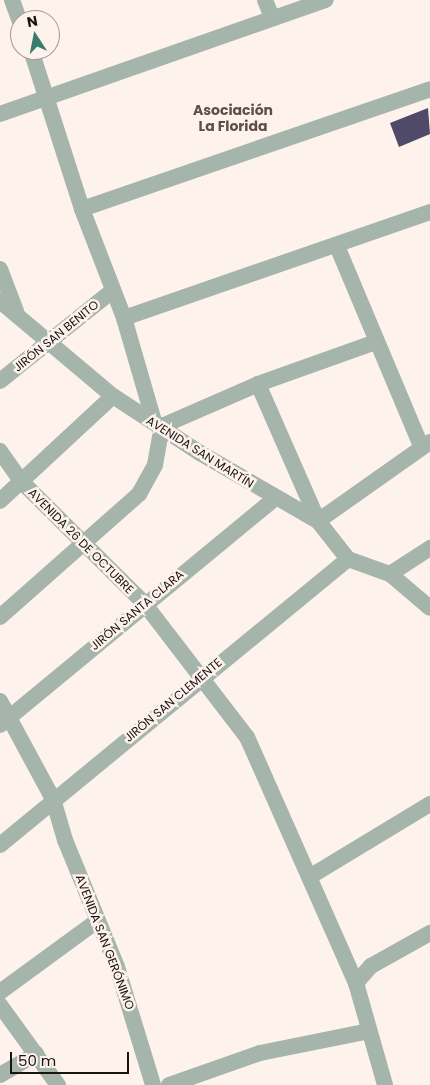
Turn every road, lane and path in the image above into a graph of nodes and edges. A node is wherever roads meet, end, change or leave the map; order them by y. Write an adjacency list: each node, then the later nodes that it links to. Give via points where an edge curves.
1 (265, 0): 3 (street)
2 (326, 0): 3 (street)
3 (272, 17): 6 (street)
4 (35, 60): 6 (street)
5 (430, 90): 8 (street)
6 (49, 96): 7 (street); 8 (street)
7 (0, 114)
8 (82, 209): 12 (street)
9 (430, 212): 10 (street)
10 (337, 246): 15 (street); 17 (street)
11 (0, 269): 14 (street)
12 (113, 290): 15 (street); 16 (street, JIRÓN SAN BENITO)
13 (0, 301): 14 (street, AVENIDA SAN MARTÍN)
14 (16, 311): 16 (street, AVENIDA SAN MARTÍN)
15 (124, 318): 21 (street)
16 (49, 341): 18 (street, JIRÓN SAN BENITO); 20 (street, AVENIDA SAN MARTÍN)
17 (376, 342): 19 (street); 22 (street)
18 (0, 381)
19 (258, 384): 21 (street); 27 (street)
20 (113, 396): 21 (street, AVENIDA SAN MARTÍN); 24 (street)
21 (158, 423): 25 (street, AVENIDA SAN MARTÍN); 28 (street, via 155,466 139,494)
22 (426, 444): 27 (street)
23 (0, 451): 24 (street, AVENIDA 26 DE OCTUBRE)
24 (22, 482): 26 (street); 28 (street, AVENIDA 26 DE OCTUBRE)
25 (275, 498): 27 (street, AVENIDA SAN MARTÍN); 32 (street, JIRÓN SANTA CLARA)
26 (0, 501)
27 (318, 521): 30 (street, AVENIDA SAN MARTÍN)
28 (85, 546): 32 (street, AVENIDA 26 DE OCTUBRE); 34 (street)
29 (430, 548): 31 (street)
30 (348, 559): 31 (street); 35 (street, JIRÓN SAN CLEMENTE)
31 (390, 574): 33 (street)
32 (144, 604): 35 (street, AVENIDA 26 DE OCTUBRE); 37 (street, JIRÓN SANTA CLARA)
33 (430, 608)
34 (0, 617)
35 (199, 678): 38 (street, JIRÓN SAN CLEMENTE); 41 (street, AVENIDA 26 DE OCTUBRE, via 247,737)
36 (0, 701): 37 (street, AVENIDA SAN GERÓNIMO)
37 (6, 721): 38 (street, AVENIDA SAN GERÓNIMO)
38 (53, 799): 40 (street, JIRÓN SAN CLEMENTE); 42 (street, AVENIDA SAN GERÓNIMO)
39 (430, 804): 41 (street)
40 (0, 845)
41 (311, 876): 44 (street, AVENIDA 26 DE OCTUBRE)
42 (97, 921): 45 (street); 51 (street, AVENIDA SAN GERÓNIMO, via 117,968)
43 (430, 933): 44 (street, via 371,966)
44 (356, 982): 47 (street, AVENIDA 26 DE OCTUBRE)
45 (0, 992)
46 (0, 1005): 48 (street)
47 (369, 1031): 52 (street, via 260,1053); 53 (street, AVENIDA 26 DE OCTUBRE)
48 (36, 1054): 49 (street); 50 (street)
49 (0, 1075)
50 (58, 1085)
51 (153, 1085)
52 (169, 1085)
53 (385, 1085)

